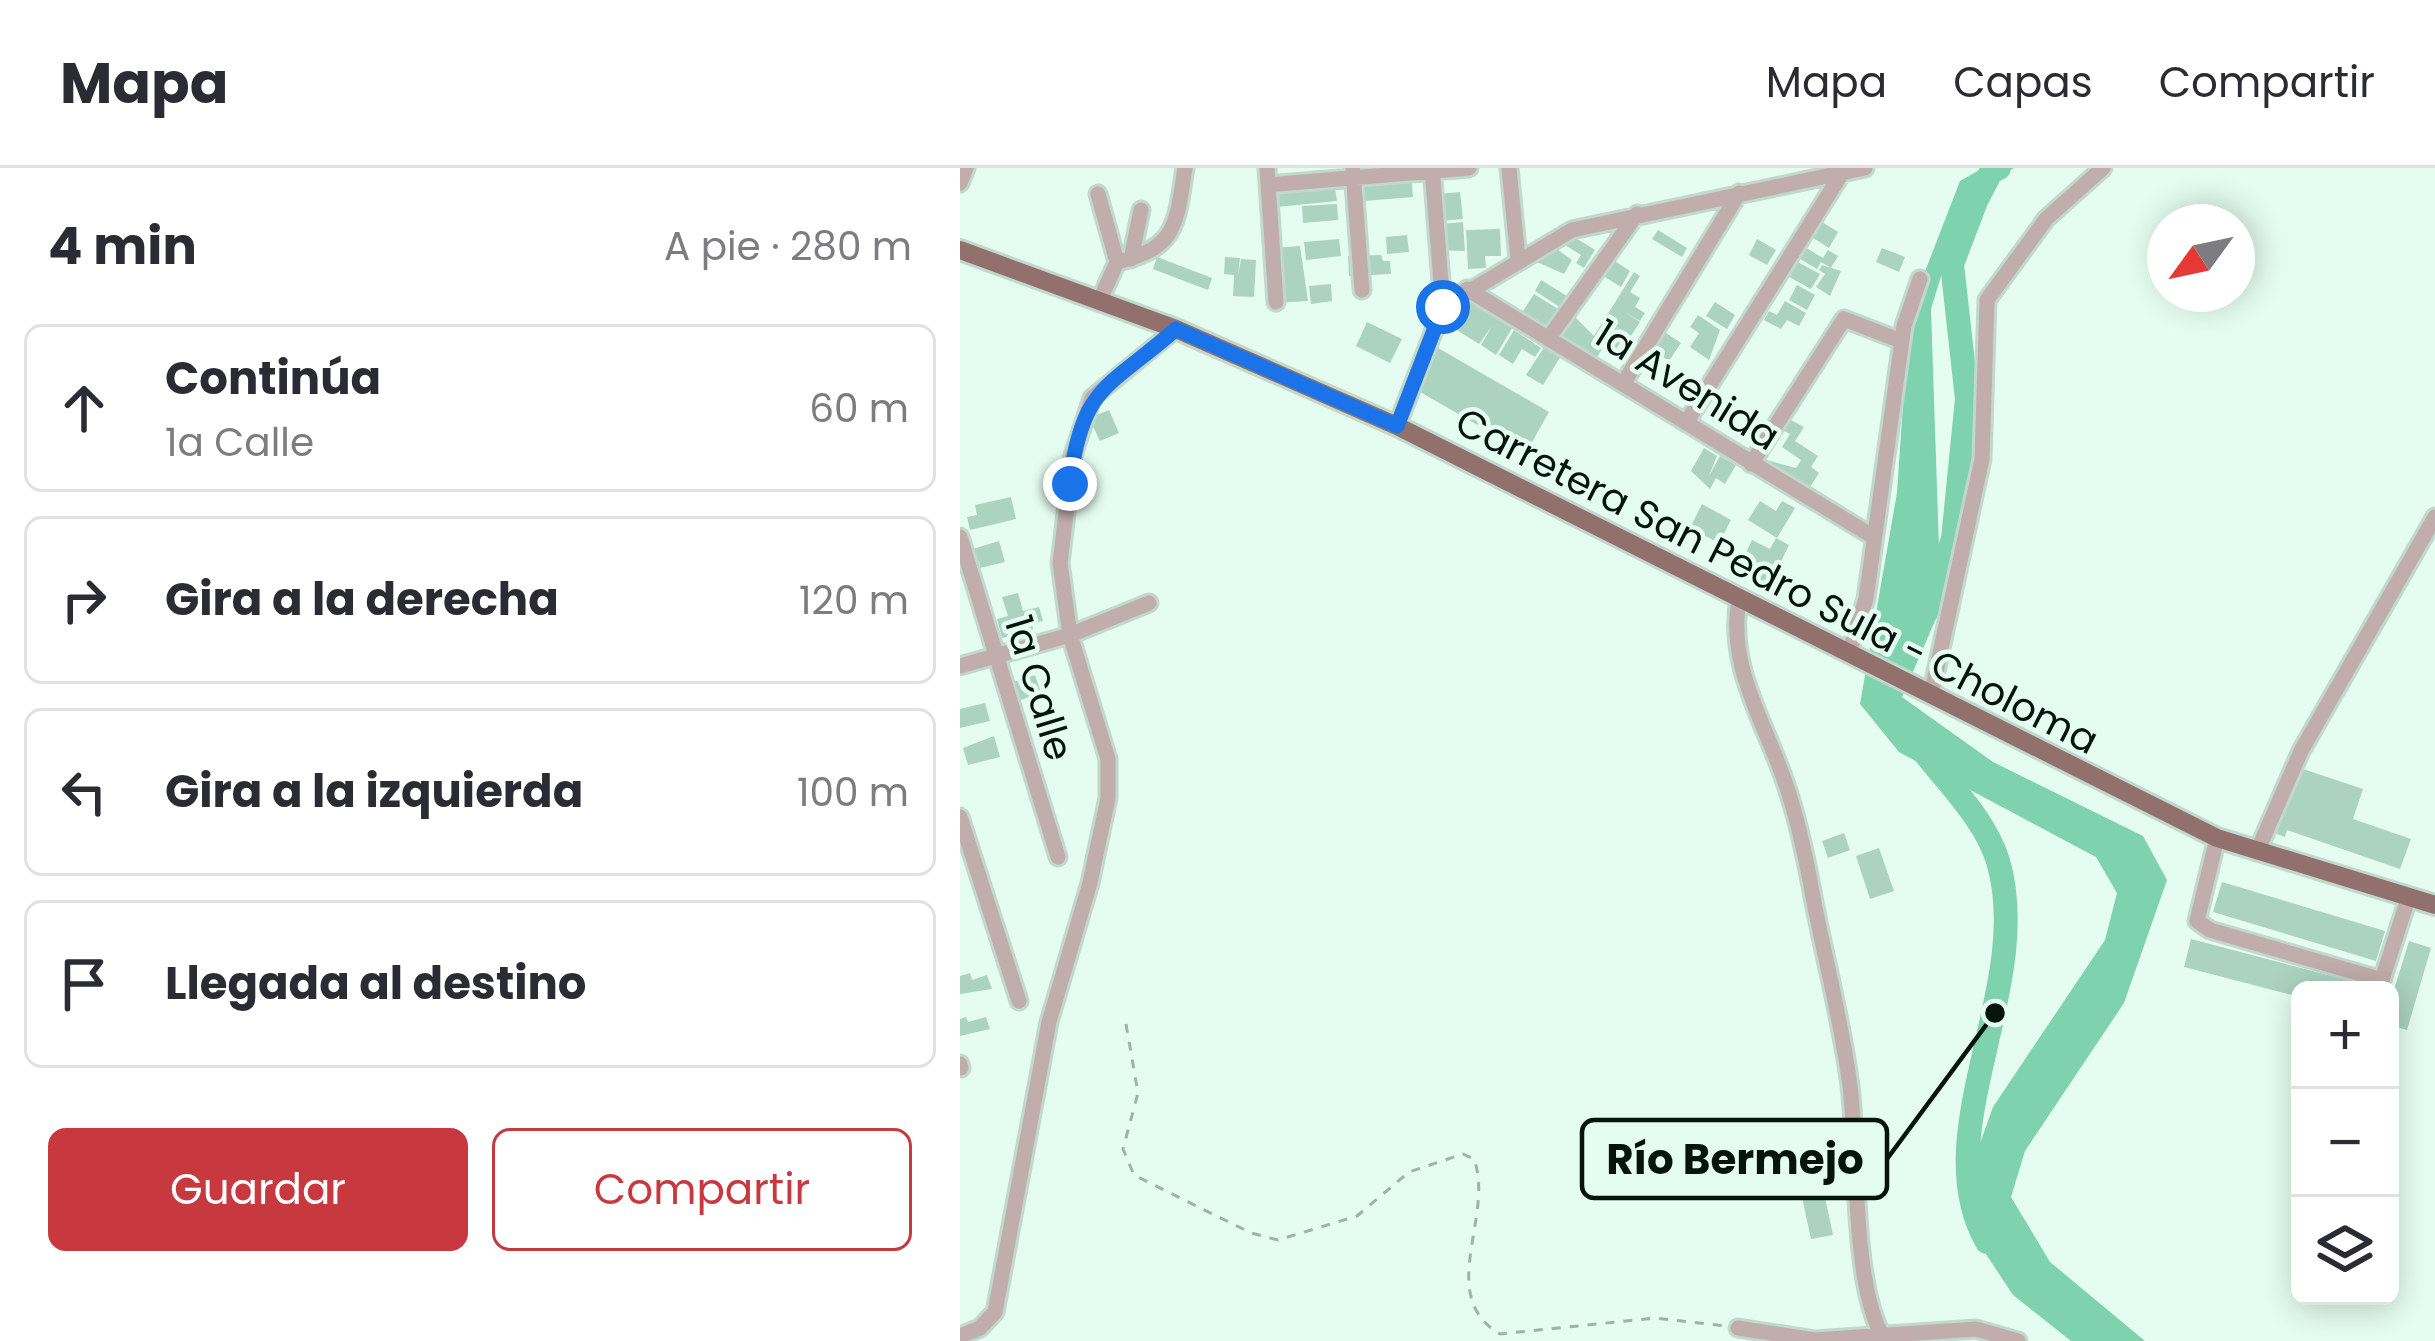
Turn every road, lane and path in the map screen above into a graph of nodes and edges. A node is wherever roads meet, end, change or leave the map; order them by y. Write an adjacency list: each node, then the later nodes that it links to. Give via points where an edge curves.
1 (966, 168): 11 (street)
2 (1185, 168): 18 (street, via 1167,240 1147,256)
3 (1469, 168): 7 (street)
4 (1509, 168): 17 (street)
5 (1864, 168): 9 (street)
6 (2103, 168): 41 (street, via 2046,219 1987,300 1982,459)
7 (1432, 170): 8 (street); 24 (street)
8 (1354, 173): 10 (street); 21 (street)
9 (1842, 173): 12 (street); 29 (street)
10 (1268, 177): 23 (street)
11 (960, 183)
12 (1739, 193): 15 (street); 28 (street)
13 (1098, 194): 18 (street)
14 (1141, 210): 18 (street)
15 (1636, 214): 17 (street, via 1572,230); 26 (street)
16 (960, 250): 22 (main road, Carretera San Pedro Sula - Choloma)
17 (1518, 259): 20 (street)
18 (1124, 260): 22 (street)
19 (1920, 279): 27 (street)
20 (1467, 289): 24 (street); 26 (street, 1a Avenida)
21 (1362, 290)
22 (1099, 302): 25 (main road, Carretera San Pedro Sula - Choloma)
23 (1276, 302)
24 (1443, 307): 30 (street)
25 (1176, 329): 30 (main road, Carretera San Pedro Sula - Choloma); 37 (street, via 1106,382 1080,425 1060,536)
26 (1548, 339): 28 (street, 1a Avenida)
27 (1901, 341): 31 (street, via 1844,319); 33 (street)
28 (1623, 384): 29 (street, 1a Avenida)
29 (1686, 423): 31 (street, 1a Avenida)
30 (1397, 426): 35 (main road, Carretera San Pedro Sula - Choloma)
31 (1751, 464): 33 (street, 1a Avenida)
32 (2435, 517): 44 (street, via 2302,751)
33 (1872, 536): 38 (street)
34 (960, 537): 39 (street, 1a Calle)
35 (1739, 599): 38 (main road, Carretera San Pedro Sula - Choloma); 52 (street, via 1739,666 1804,848 1841,1036 1866,1292)
36 (1149, 603): 37 (street)
37 (1070, 635): 39 (street); 51 (street, via 1108,759 1108,798 1059,978 995,1312)
38 (1854, 656): 41 (main road, Carretera San Pedro Sula - Choloma)
39 (992, 657): 40 (street); 45 (street, 1a Calle)
40 (960, 666)
41 (1929, 693): 43 (main road, Carretera San Pedro Sula - Choloma)
42 (960, 817): 48 (street)
43 (2217, 838): 44 (main road, Carretera San Pedro Sula - Choloma); 46 (street, via 2198,921 2210,930 2382,980)
44 (2257, 852): 46 (main road, Carretera San Pedro Sula - Choloma)
45 (1058, 857)
46 (2408, 899): 47 (main road, Carretera San Pedro Sula - Choloma)
47 (2435, 905)
48 (1019, 1001)
49 (1126, 1024): 50 (path, via 1138,1094 1126,1162 1134,1174 1251,1233 1278,1240 1357,1216 1409,1172 1463,1154 1474,1159 1483,1183 1466,1289 1499,1334 1655,1318)
50 (1746, 1333): 52 (street)
51 (960, 1336)
52 (1883, 1337): 53 (street, via 1976,1330)
53 (2018, 1341)

